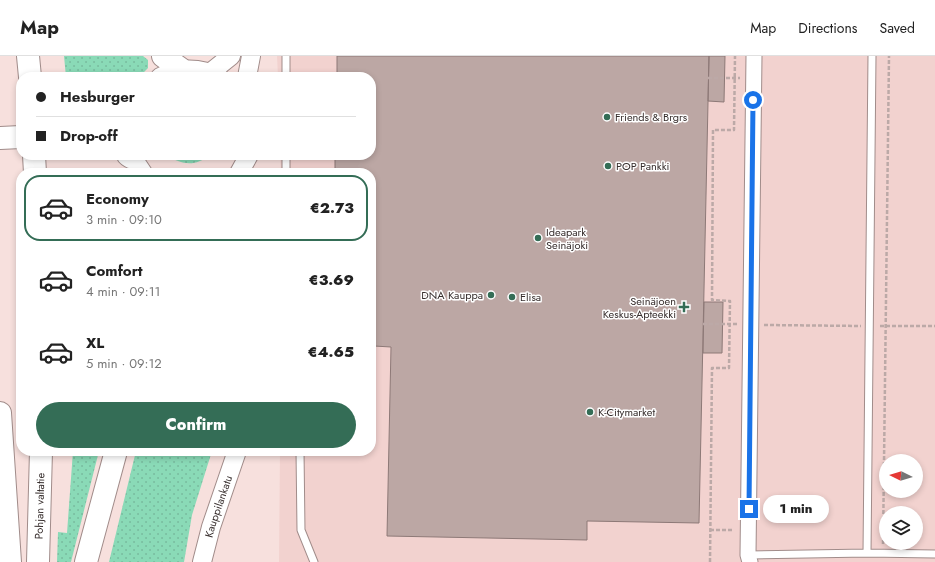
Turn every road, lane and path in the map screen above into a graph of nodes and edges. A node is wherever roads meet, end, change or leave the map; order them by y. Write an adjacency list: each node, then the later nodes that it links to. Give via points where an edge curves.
1 (28, 56): 11 (main road)
2 (163, 56): 10 (main road)
3 (231, 56): 14 (street)
4 (251, 56): 15 (street)
5 (286, 56): 16 (lane)
6 (735, 56): 18 (path)
7 (754, 56): 19 (street)
8 (872, 56): 25 (lane)
9 (889, 56): 26 (path)
10 (181, 69): 12 (street); 13 (street)
11 (30, 72)
12 (170, 72)
13 (198, 72)
14 (218, 72)
15 (248, 72)
16 (286, 72)
17 (708, 78): 18 (path)
18 (735, 78): 19 (path); 23 (path, via 734,130 713,130 712,300 730,301)
19 (754, 78): 24 (street)
20 (16, 137): 21 (main road)
21 (0, 138)
22 (703, 324): 23 (path)
23 (730, 324): 24 (path); 42 (path, via 729,368 712,368)
24 (751, 325): 25 (path); 36 (street)
25 (870, 326): 26 (path); 33 (lane)
26 (886, 326): 27 (path); 34 (path)
27 (935, 326)
28 (0, 413): 37 (main road)
29 (41, 456): 38 (main road, Pohjan valtatie)
30 (115, 456): 39 (main road)
31 (235, 456): 40 (street, Kauppilankatu)
32 (300, 456): 41 (lane, via 301,530)
33 (867, 553): 34 (lane); 36 (lane)
34 (883, 553): 35 (lane)
35 (935, 554)
36 (748, 560)
37 (10, 562)
38 (38, 562)
39 (86, 562)
40 (202, 562)
41 (314, 562)
42 (710, 562)

